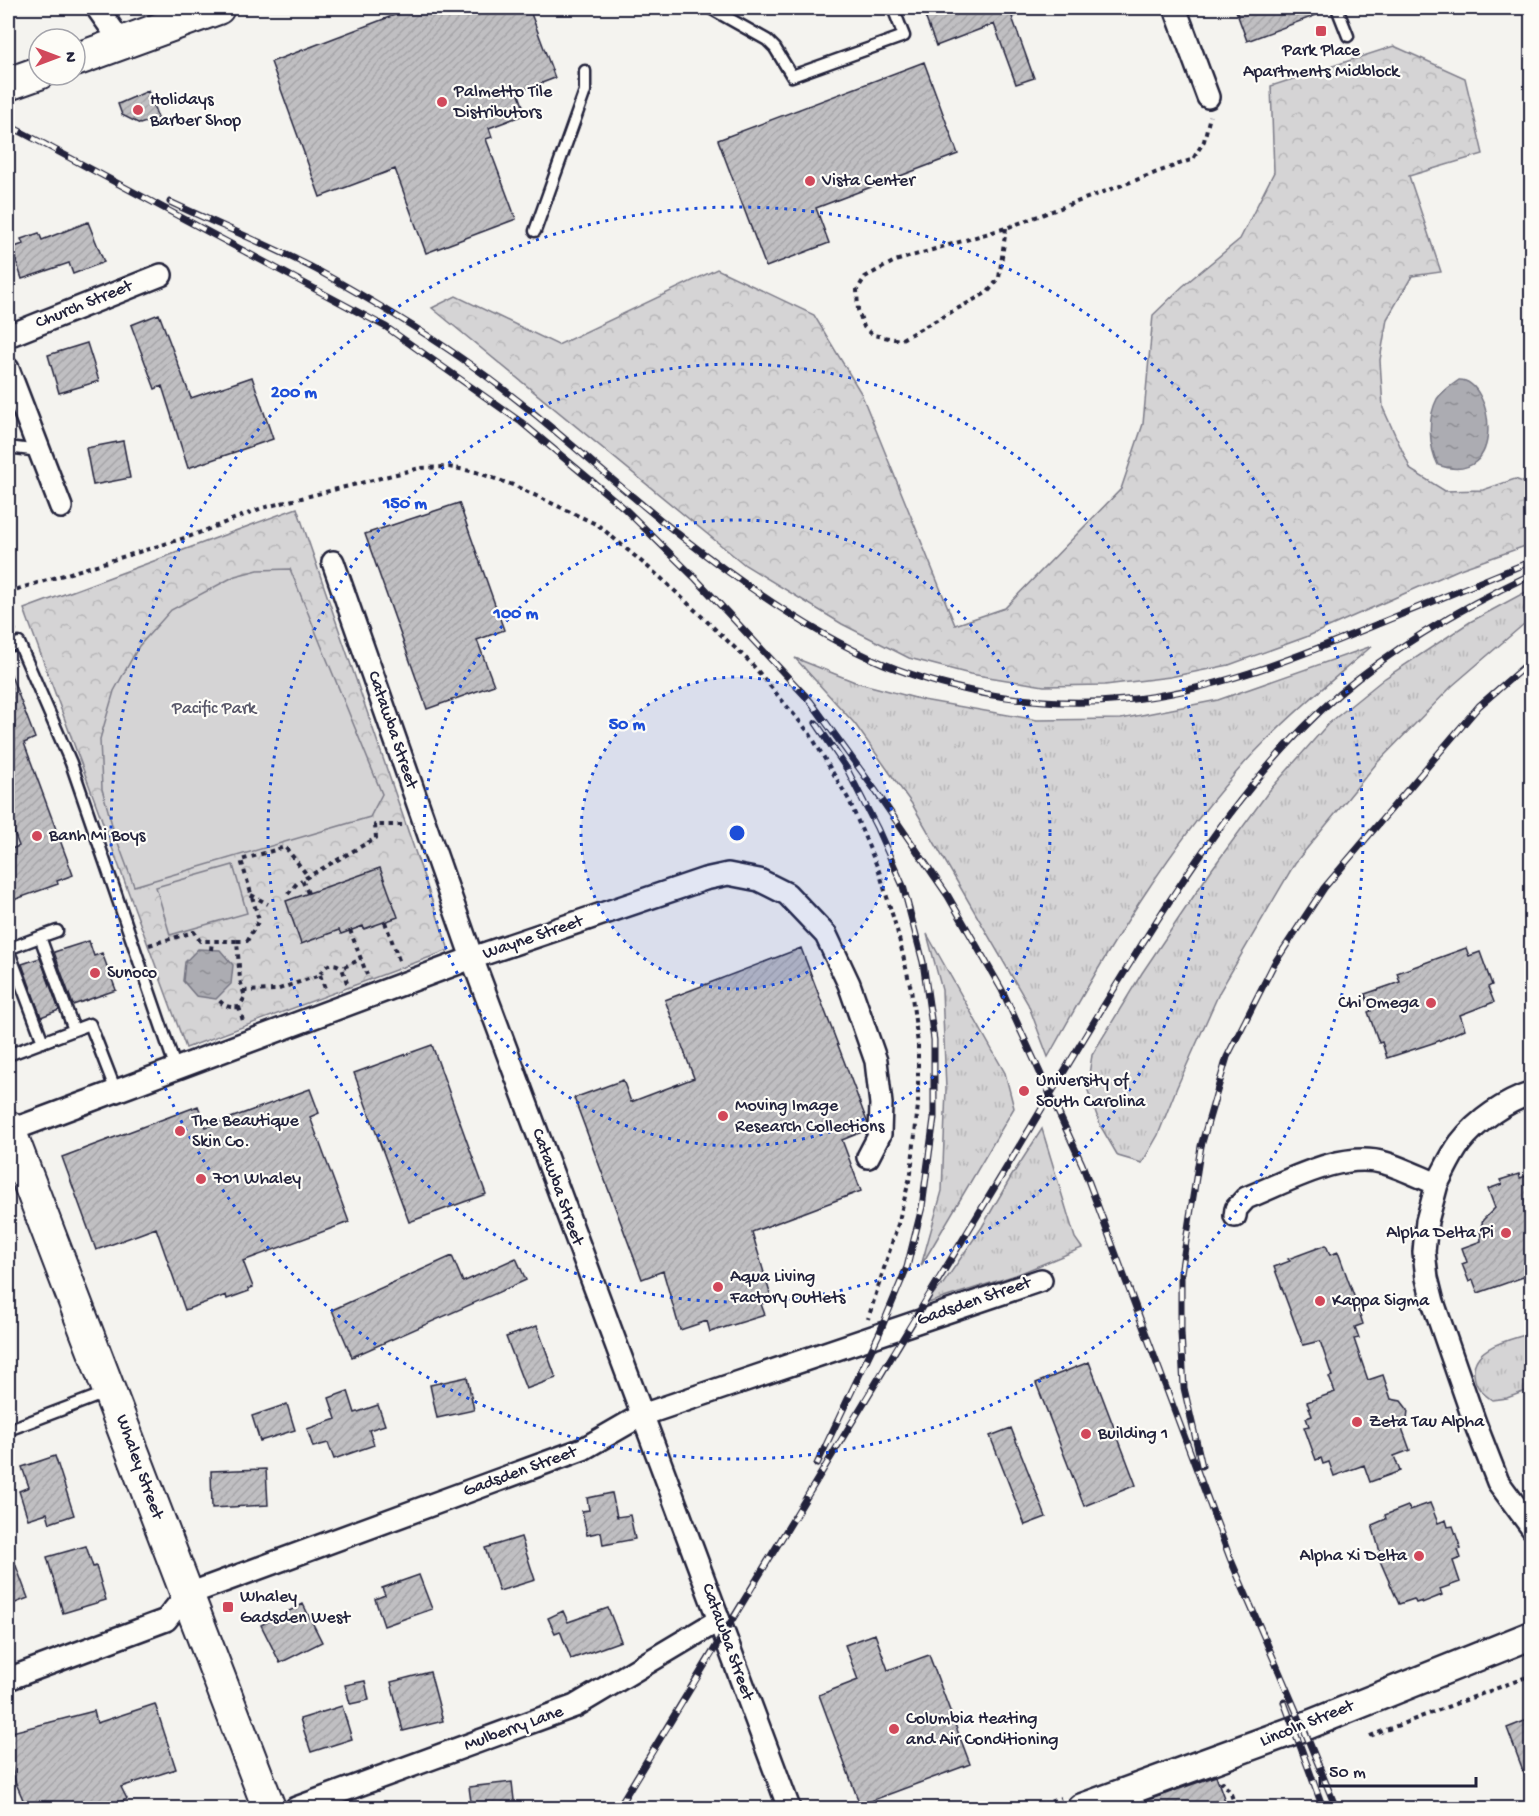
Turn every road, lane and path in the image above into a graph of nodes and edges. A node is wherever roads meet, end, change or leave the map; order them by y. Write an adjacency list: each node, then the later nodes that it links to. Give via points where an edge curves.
1 (97, 8): 9 (street)
2 (116, 8): 9 (street)
3 (218, 8): 9 (main road)
4 (710, 8): 5 (lane, via 767,40 792,76 904,36)
5 (893, 8)
6 (1175, 8): 14 (street)
7 (1337, 8): 8 (lane)
8 (1348, 36)
9 (122, 43): 10 (main road)
10 (87, 56)
11 (585, 71): 16 (lane, via 585,91)
12 (27, 77): 13 (main road)
13 (8, 84)
14 (1208, 97): 15 (path, via 1210,116 1206,133 1193,159)
15 (1006, 228): 15 (path, via 895,261 865,277 857,290 864,327 873,335 900,340 988,292 999,278)
16 (535, 231)
17 (161, 275): 18 (street, Church Street)
18 (8, 336)
19 (8, 369): 20 (street)
20 (11, 390): 22 (street)
21 (8, 447): 22 (lane)
22 (39, 451): 23 (street)
23 (61, 507)
24 (333, 562): 27 (street, Catawba Street)
25 (8, 592): 66 (path, via 191,536 261,508 420,468 448,467 513,484 598,525 661,578 751,663 810,734 849,800 879,871 897,930 911,988 918,1044 918,1105 911,1173)
26 (8, 646): 41 (lane, via 19,643 71,763)
27 (423, 818): 28 (path, via 405,825 375,825 376,838); 43 (street, Catawba Street)
28 (308, 876): 29 (path); 32 (path, via 285,847 241,860)
29 (302, 880): 30 (path); 31 (path)
30 (308, 893)
31 (288, 894)
32 (251, 895): 33 (path); 39 (path, via 258,923 247,941)
33 (268, 904)
34 (385, 922): 45 (path)
35 (350, 930): 44 (path)
36 (57, 931): 37 (lane)
37 (40, 937): 40 (lane); 55 (lane)
38 (212, 940): 39 (path); 41 (path, via 200,940 194,932); 42 (path)
39 (237, 941): 50 (path)
40 (8, 949): 56 (lane)
41 (134, 949): 58 (lane)
42 (211, 950)
43 (472, 958): 58 (street, Wayne Street); 62 (street, Wayne Street, via 729,874 759,880 787,894 826,935 849,984 876,1060 880,1134); 68 (street, Catawba Street)
44 (361, 959): 46 (path); 48 (path)
45 (401, 964)
46 (342, 968): 47 (path, via 329,964); 49 (path)
47 (321, 975): 50 (path, via 276,990); 51 (path)
48 (368, 976)
49 (348, 983)
50 (243, 991): 53 (path)
51 (326, 991)
52 (217, 998): 53 (path, via 230,1008)
53 (239, 1007): 54 (path)
54 (243, 1022)
55 (75, 1030): 56 (lane); 59 (lane, via 90,1024)
56 (43, 1042): 57 (lane)
57 (8, 1055)
58 (176, 1069): 59 (street, Wayne Street)
59 (116, 1091): 61 (street, Wayne Street)
60 (1532, 1093): 63 (street, via 1516,1098 1485,1119 1460,1143)
61 (8, 1131): 67 (main road, Whaley Street)
62 (868, 1157)
63 (1437, 1184): 64 (street, via 1385,1162 1350,1159 1246,1198); 70 (street, via 1427,1221 1427,1278 1498,1482)
64 (1235, 1216)
65 (1041, 1280): 66 (street, Gadsden Street)
66 (861, 1341): 68 (street, Gadsden Street)
67 (111, 1391): 69 (lane); 71 (main road, Whaley Street)
68 (642, 1415): 71 (street, Gadsden Street, via 584,1449); 72 (street, Catawba Street)
69 (8, 1430)
70 (1532, 1528)
71 (186, 1595): 75 (street, via 166,1620); 78 (main road, Whaley Street)
72 (719, 1620): 79 (street, Mulberry Lane, via 575,1706); 80 (street, Catawba Street)
73 (1532, 1635): 81 (street, Lincoln Street, via 1303,1727)
74 (1532, 1675): 76 (path)
75 (8, 1679)
76 (1370, 1736)
77 (1212, 1786): 82 (path, via 1222,1782 1227,1786)
78 (269, 1809)
79 (296, 1809)
80 (789, 1809)
81 (1082, 1809)
82 (1236, 1809)

